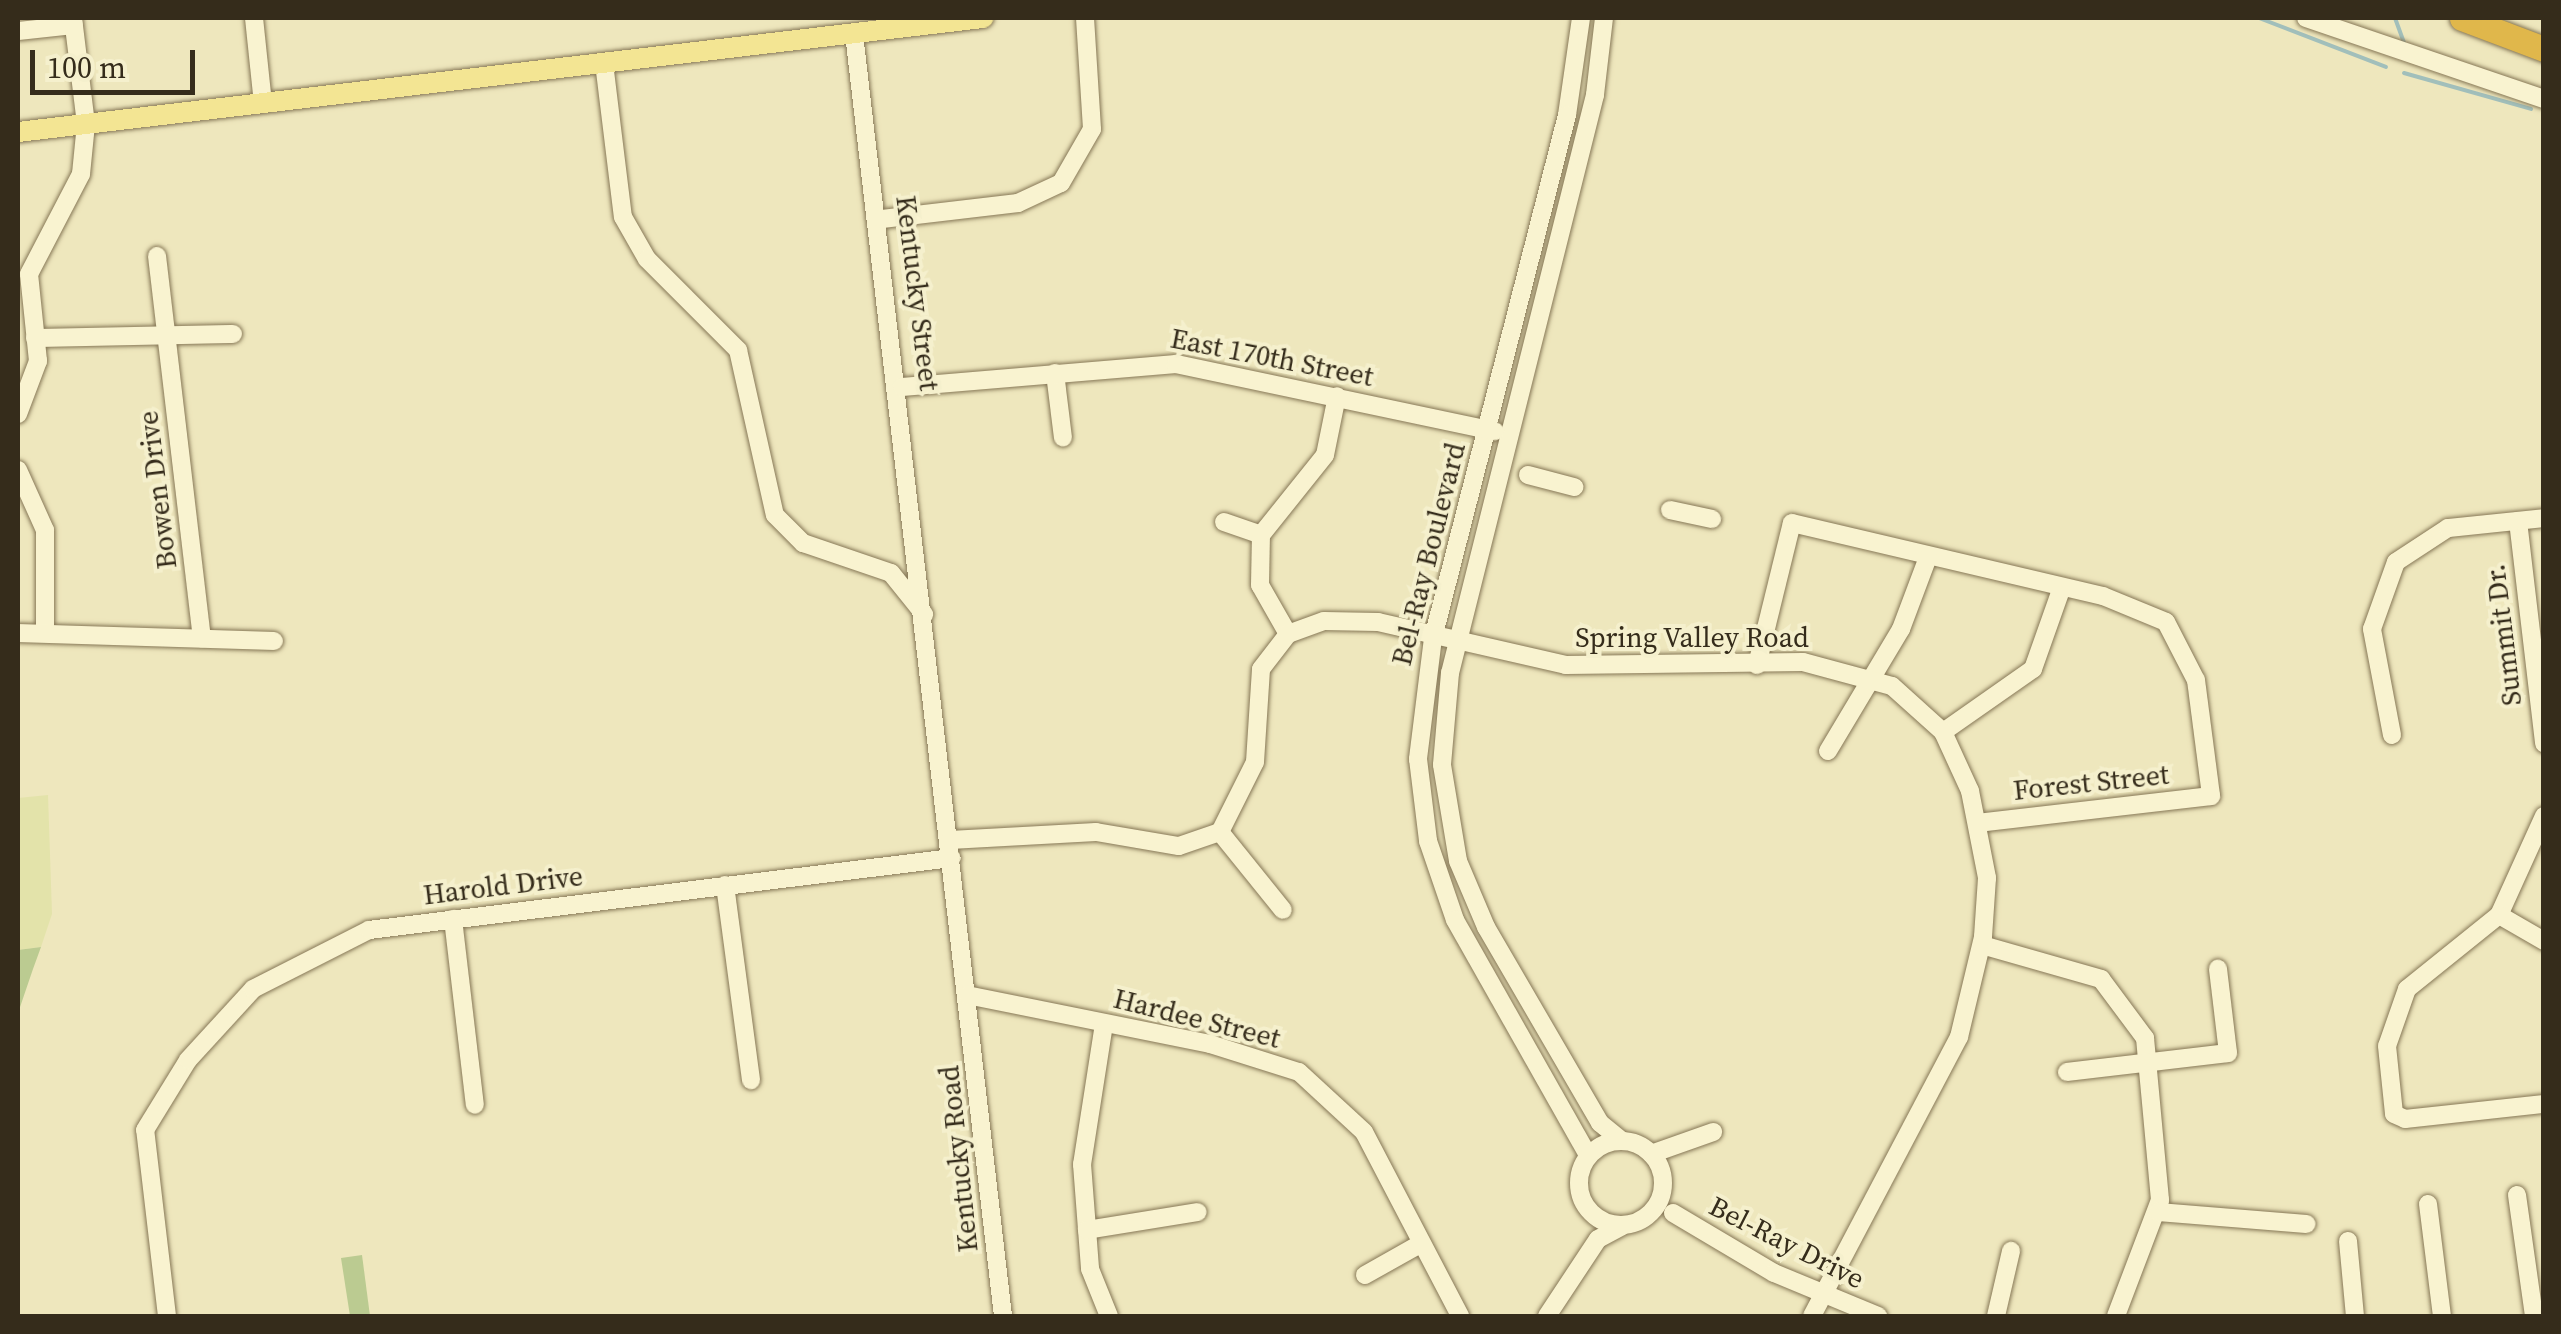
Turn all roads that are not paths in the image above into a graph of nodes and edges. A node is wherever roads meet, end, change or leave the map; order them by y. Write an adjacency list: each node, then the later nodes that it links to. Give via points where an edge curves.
1 (254, 18): 16 (street)
2 (983, 18): 10 (main road)
3 (1085, 18): 19 (street, via 1092,128 1062,182 1018,203)
4 (1581, 18): 13 (street, Bel-Ray Boulevard)
5 (1604, 18): 14 (street, Bel-Ray Boulevard)
6 (2306, 18): 15 (street)
7 (2462, 18): 11 (highway)
8 (73, 21): 9 (street); 17 (street)
9 (18, 31)
10 (854, 34): 12 (main road); 19 (street, Kentucky Street)
11 (2544, 49)
12 (604, 63): 16 (main road); 44 (street, via 624,216 647,259 738,350 774,515 804,542 880,566)
13 (1577, 65): 14 (street); 20 (street, Bel-Ray Boulevard)
14 (1600, 69): 21 (street, Bel-Ray Boulevard)
15 (2544, 99)
16 (263, 103): 17 (main road)
17 (86, 124): 18 (main road); 25 (street, via 76,192 29,274)
18 (18, 132)
19 (882, 219): 27 (street, Kentucky Street)
20 (1538, 226): 21 (street); 30 (street, Bel-Ray Boulevard)
21 (1560, 232): 31 (street, Bel-Ray Boulevard)
22 (157, 256): 24 (street, Bowen Drive)
23 (233, 334): 24 (street)
24 (166, 335): 25 (street); 50 (street, Bowen Drive)
25 (35, 338): 29 (street, via 36,376)
26 (1055, 373): 27 (street, East 170th Street); 28 (street, East 170th Street, via 1176,364); 32 (street)
27 (902, 388): 43 (street, Kentucky Street)
28 (1337, 396): 30 (street, East 170th Street); 41 (street, via 1325,456)
29 (18, 414)
30 (1487, 428): 31 (street, East 170th Street); 51 (street, Bel-Ray Boulevard)
31 (1510, 434): 53 (street, Bel-Ray Boulevard)
32 (1063, 438)
33 (18, 470): 47 (street, via 44,530)
34 (1528, 475): 35 (street)
35 (1574, 486)
36 (1670, 510): 38 (street)
37 (2544, 518): 39 (street)
38 (1712, 519)
39 (2518, 521): 57 (street, via 2448,528 2396,562 2372,629); 58 (street, Summit Dr.)
40 (1224, 522): 41 (street)
41 (1261, 535): 49 (street, via 1260,585)
42 (1928, 557): 45 (street); 54 (street, via 1792,522); 55 (street)
43 (922, 568): 44 (street); 46 (street, Kentucky Street)
44 (907, 588): 46 (street)
45 (2062, 590): 56 (street, via 2033,670); 61 (street, Forest Street, via 2124,602 2176,633 2196,680 2210,796)
46 (927, 620): 63 (street)
47 (45, 632): 48 (street); 50 (street)
48 (18, 634)
49 (1288, 634): 51 (street, Spring Valley Road, via 1359,619); 62 (street, via 1261,669 1254,762)
50 (202, 638): 52 (street)
51 (1433, 638): 53 (street, Spring Valley Road); 66 (street, Bel-Ray Boulevard, via 1418,760)
52 (274, 641)
53 (1457, 644): 54 (street, Spring Valley Road, via 1595,668); 65 (street, Bel-Ray Boulevard, via 1442,765)
54 (1758, 664): 55 (street, Spring Valley Road, via 1830,666)
55 (1873, 678): 56 (street, Spring Valley Road); 59 (street)
56 (1943, 732): 61 (street)
57 (2392, 735)
58 (2544, 743)
59 (1828, 751)
60 (2544, 816): 68 (street)
61 (1978, 823): 71 (street, via 1987,878)
62 (1220, 832): 63 (street, via 1180,846 1096,832); 67 (street)
63 (951, 849): 64 (street, Harold Drive); 73 (street)
64 (725, 885): 69 (street, Harold Drive); 77 (street)
65 (1468, 889): 66 (street); 81 (street, Bel-Ray Boulevard, via 1600,1123)
66 (1446, 897): 83 (street, Bel-Ray Boulevard)
67 (1283, 910)
68 (2499, 915): 70 (street); 78 (street, via 2406,989 2386,1046 2394,1114)
69 (453, 920): 79 (street); 101 (street, Harold Drive, via 369,930 253,989 188,1060 144,1130)
70 (2544, 941)
71 (1982, 945): 75 (street, via 2101,979 2132,1013); 100 (street, via 1958,1037)
72 (2218, 969): 75 (street, via 2228,1053)
73 (967, 995): 74 (street, Hardee Street); 102 (street, Kentucky Road)
74 (1104, 1024): 94 (street, via 1083,1127); 97 (street, Hardee Street, via 1210,1044 1315,1083 1364,1132)
75 (2148, 1062): 76 (street); 89 (street)
76 (2067, 1072)
77 (751, 1080)
78 (2544, 1104)
79 (475, 1105)
80 (1713, 1132): 82 (street)
81 (1622, 1141): 82 (street, Bel-Ray Boulevard); 83 (street)
82 (1651, 1154): 84 (street)
83 (1588, 1155): 87 (street, via 1579,1178)
84 (1664, 1190): 90 (street); 91 (street)
85 (2517, 1196): 112 (street)
86 (2428, 1204): 111 (street)
87 (1588, 1208): 93 (street); 95 (street)
88 (1198, 1212): 94 (street)
89 (2158, 1212): 92 (street); 109 (street)
90 (1672, 1214): 91 (street); 100 (street, Bel-Ray Drive)
91 (1650, 1216): 93 (street)
92 (2308, 1224)
93 (1622, 1226): 95 (street)
94 (1087, 1230): 103 (street)
95 (1598, 1239): 105 (street)
96 (2348, 1240): 110 (street)
97 (1420, 1244): 99 (street); 104 (street, Hardee Street)
98 (2010, 1251): 108 (street)
99 (1365, 1275)
100 (1821, 1295): 106 (street); 107 (street, Bel-Ray Drive)
101 (167, 1316)
102 (1003, 1316)
103 (1109, 1316)
104 (1460, 1316)
105 (1547, 1316)
106 (1812, 1316)
107 (1878, 1316)
108 (1996, 1316)
109 (2116, 1316)
110 (2355, 1316)
111 (2442, 1316)
112 (2534, 1316)

